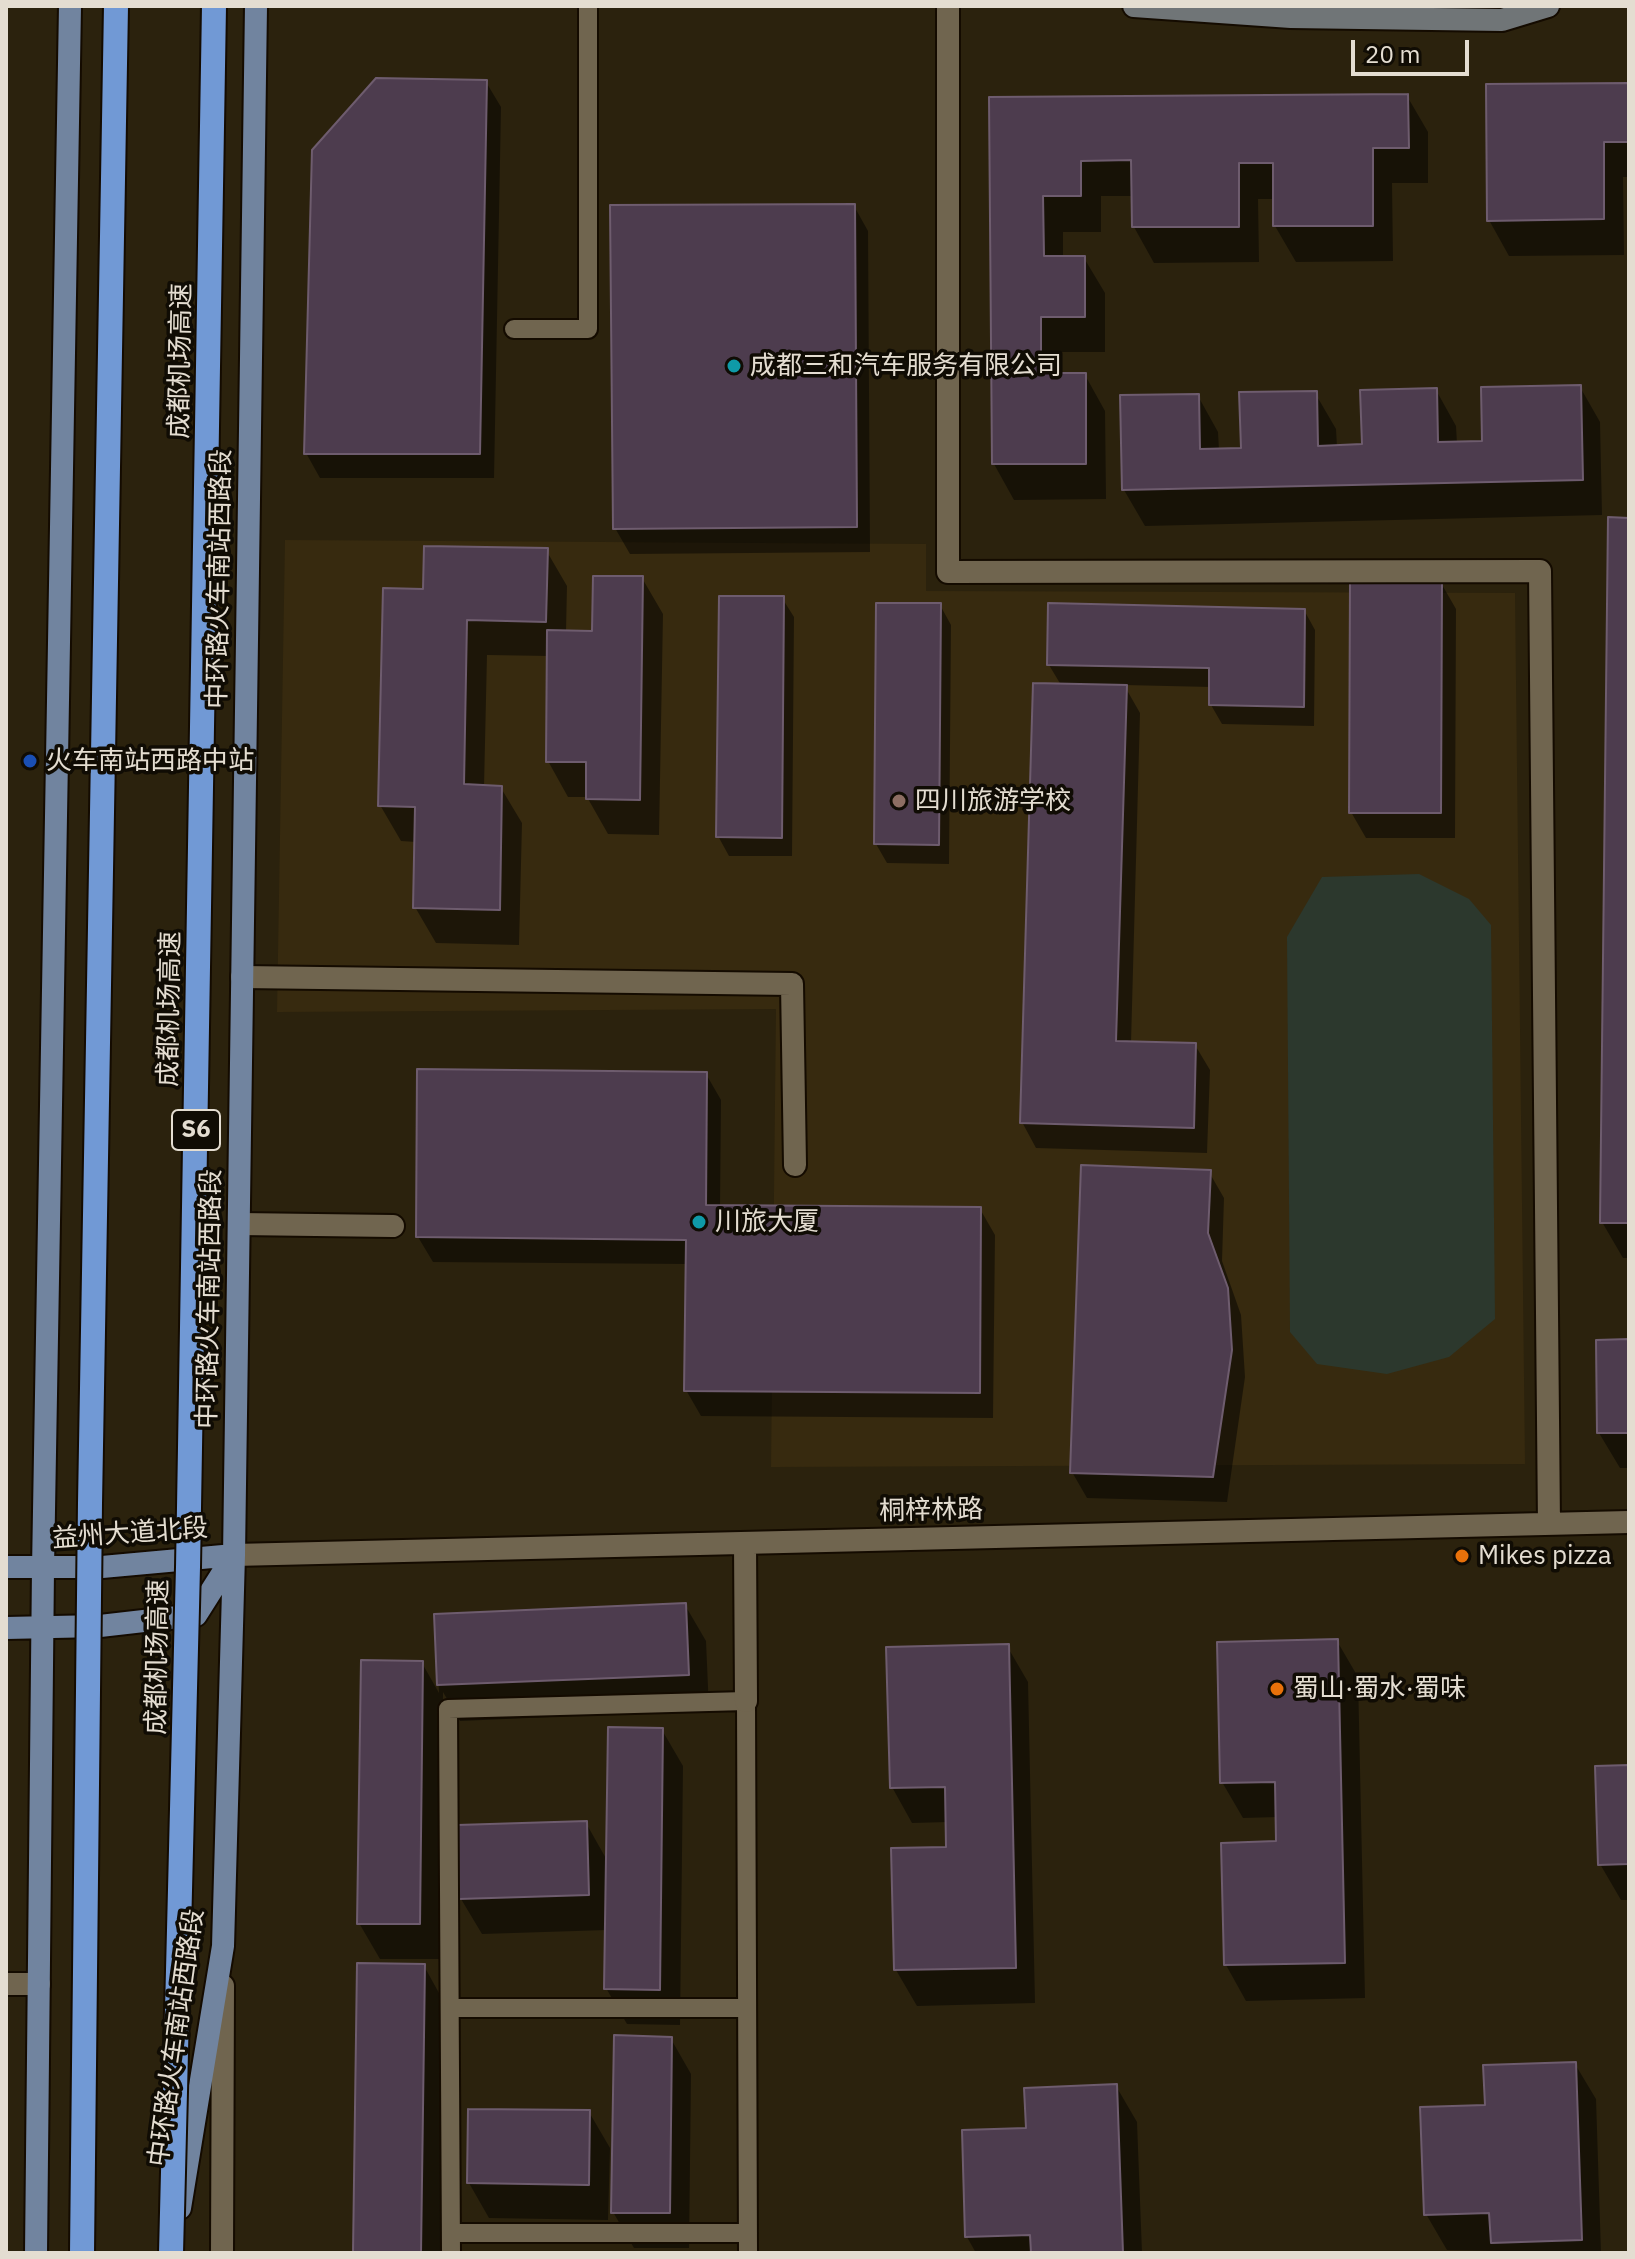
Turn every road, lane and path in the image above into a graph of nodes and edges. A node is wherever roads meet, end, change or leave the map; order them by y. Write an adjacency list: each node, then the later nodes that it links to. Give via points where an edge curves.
1 (70, 6): 19 (main road)
2 (116, 6): 31 (highway, bridge)
3 (214, 6): 32 (highway, 成都机场高速 / S6, bridge)
4 (256, 6): 10 (main road, 中环路火车南站西路段)
5 (588, 6): 9 (lane, via 588,329)
6 (948, 6): 15 (street, via 948,572 1540,571)
7 (1134, 6): 8 (main road, via 1291,17 1502,20)
8 (1548, 6)
9 (514, 329)
10 (242, 977): 11 (street, via 792,984); 12 (main road, 中环路火车南站西路段)
11 (795, 1165)
12 (239, 1224): 13 (street); 17 (main road, 中环路火车南站西路段)
13 (393, 1226)
14 (1629, 1522): 15 (street, 桐梓林路)
15 (1549, 1524): 16 (street, 桐梓林路)
16 (745, 1543): 17 (street, 桐梓林路); 22 (street)
17 (234, 1555): 19 (main road, 益州大道北段); 21 (main road, 益州大道北段, via 196,1615); 23 (main road, 中环路火车南站西路段)
18 (6, 1567): 19 (main road, 益州大道北段)
19 (43, 1568): 21 (main road)
20 (6, 1628): 21 (main road, 益州大道北段)
21 (43, 1629): 25 (main road)
22 (746, 1701): 26 (lane, via 448,1709); 27 (lane)
23 (223, 1946): 32 (main road, 中环路火车南站西路段); 33 (street)
24 (6, 1984): 25 (street)
25 (39, 1984): 30 (main road)
26 (450, 2008): 27 (lane); 28 (lane)
27 (747, 2008): 29 (lane)
28 (451, 2233): 29 (lane); 34 (lane)
29 (748, 2233): 35 (lane)
30 (36, 2253)
31 (82, 2253)
32 (172, 2253)
33 (222, 2253)
34 (451, 2253)
35 (748, 2253)

